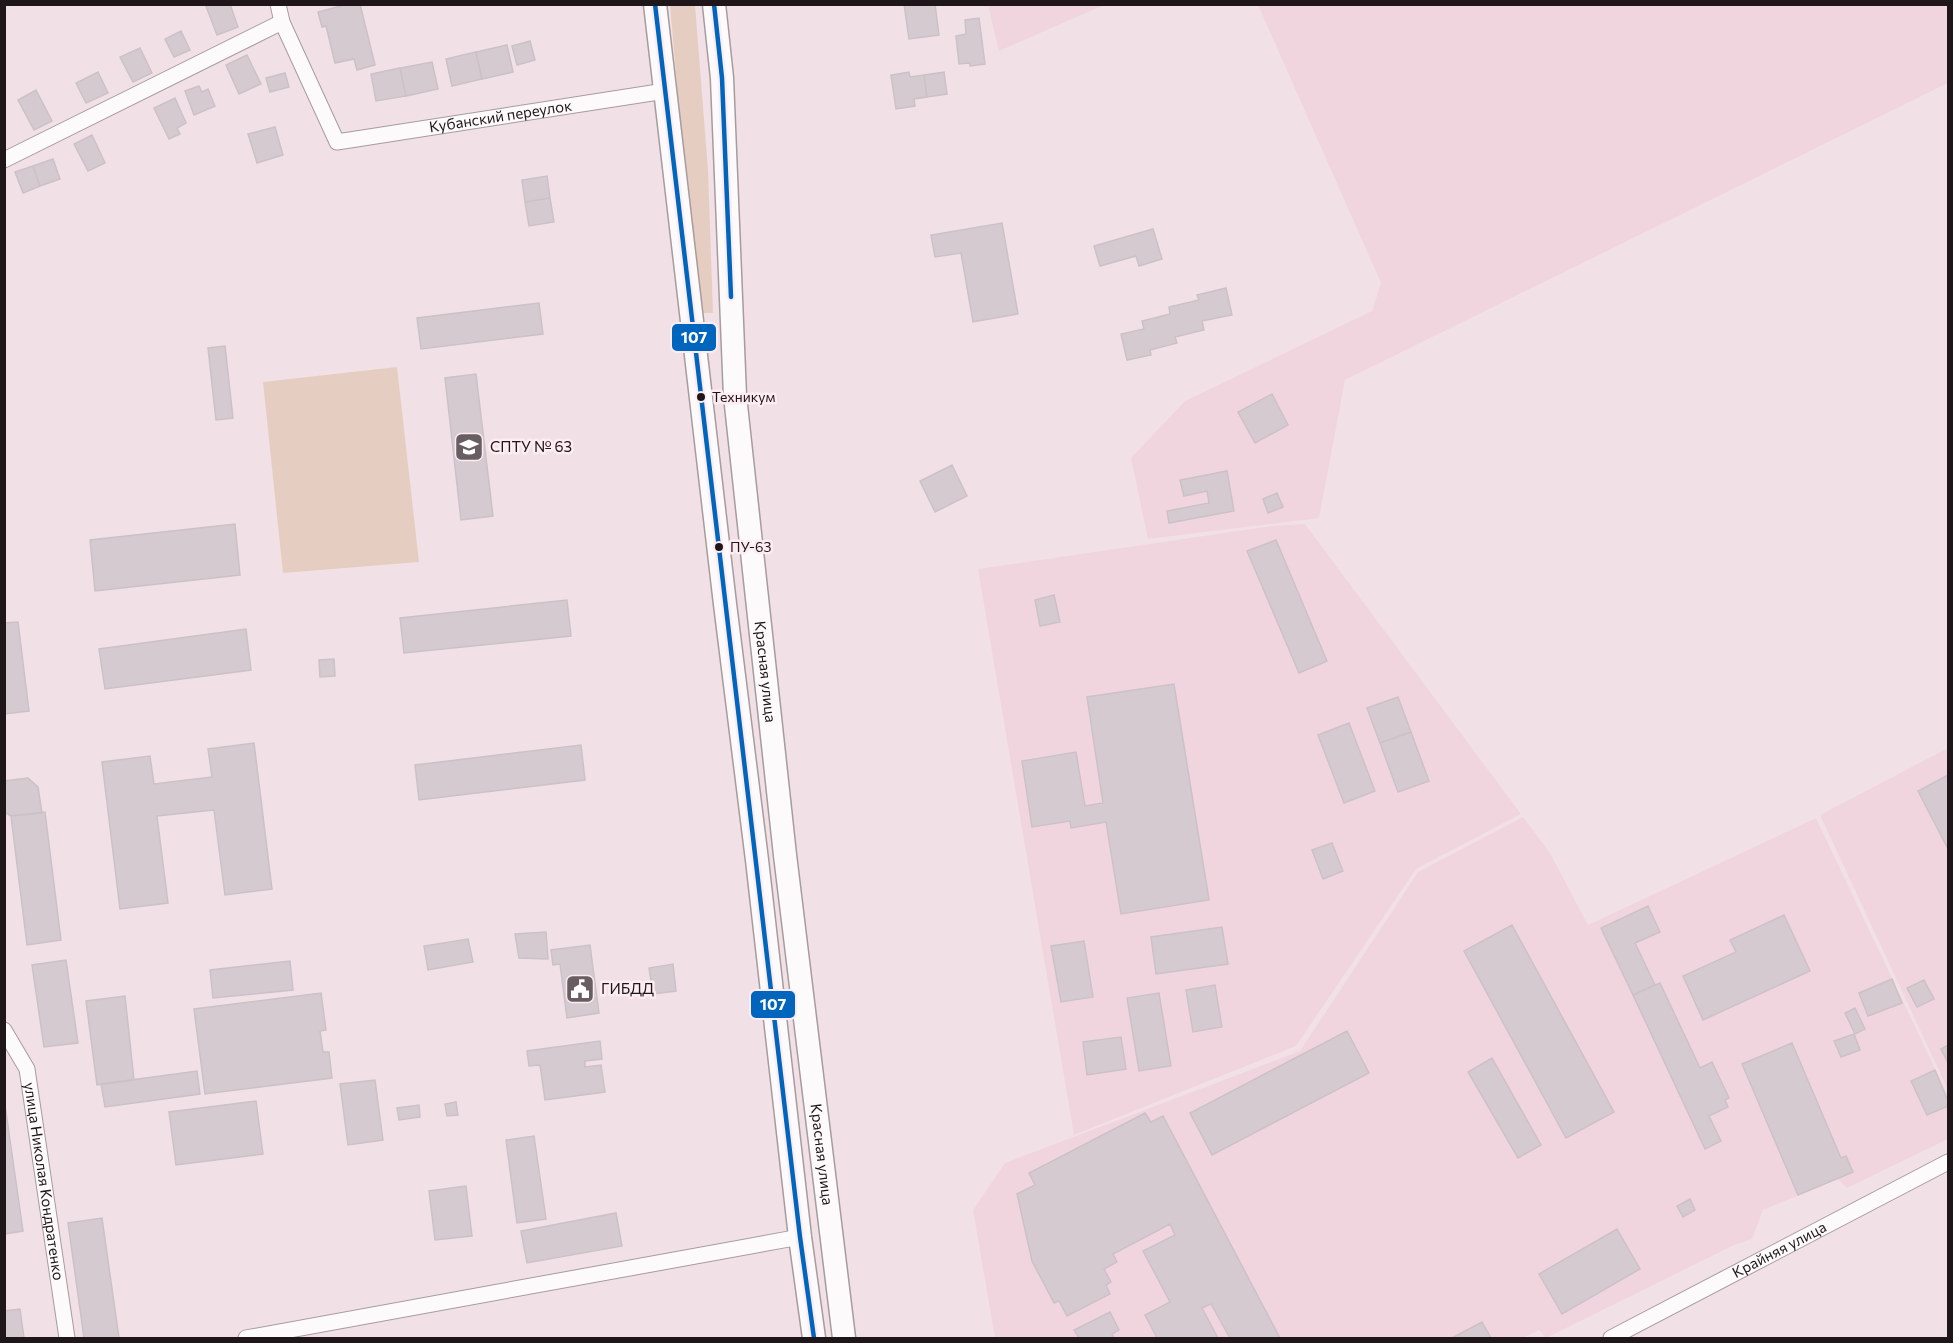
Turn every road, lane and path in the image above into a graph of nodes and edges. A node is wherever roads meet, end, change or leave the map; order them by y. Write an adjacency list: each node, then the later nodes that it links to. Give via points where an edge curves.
1 (278, 4): 4 (street)
2 (656, 4): 5 (main road, Красная улица)
3 (714, 4): 13 (main road, Красная улица, via 722,78 735,396 785,855)
4 (282, 22): 5 (street, Кубанский переулок, via 337,142); 6 (street)
5 (665, 91): 9 (main road, Красная улица)
6 (4, 160)
7 (4, 1030): 10 (street, улица Николая Кондратенко, via 27,1069)
8 (1948, 1161): 14 (street, Крайняя улица)
9 (800, 1237): 11 (street); 12 (main road, Красная улица)
10 (67, 1338)
11 (246, 1338)
12 (814, 1338)
13 (844, 1338)
14 (1611, 1338)

